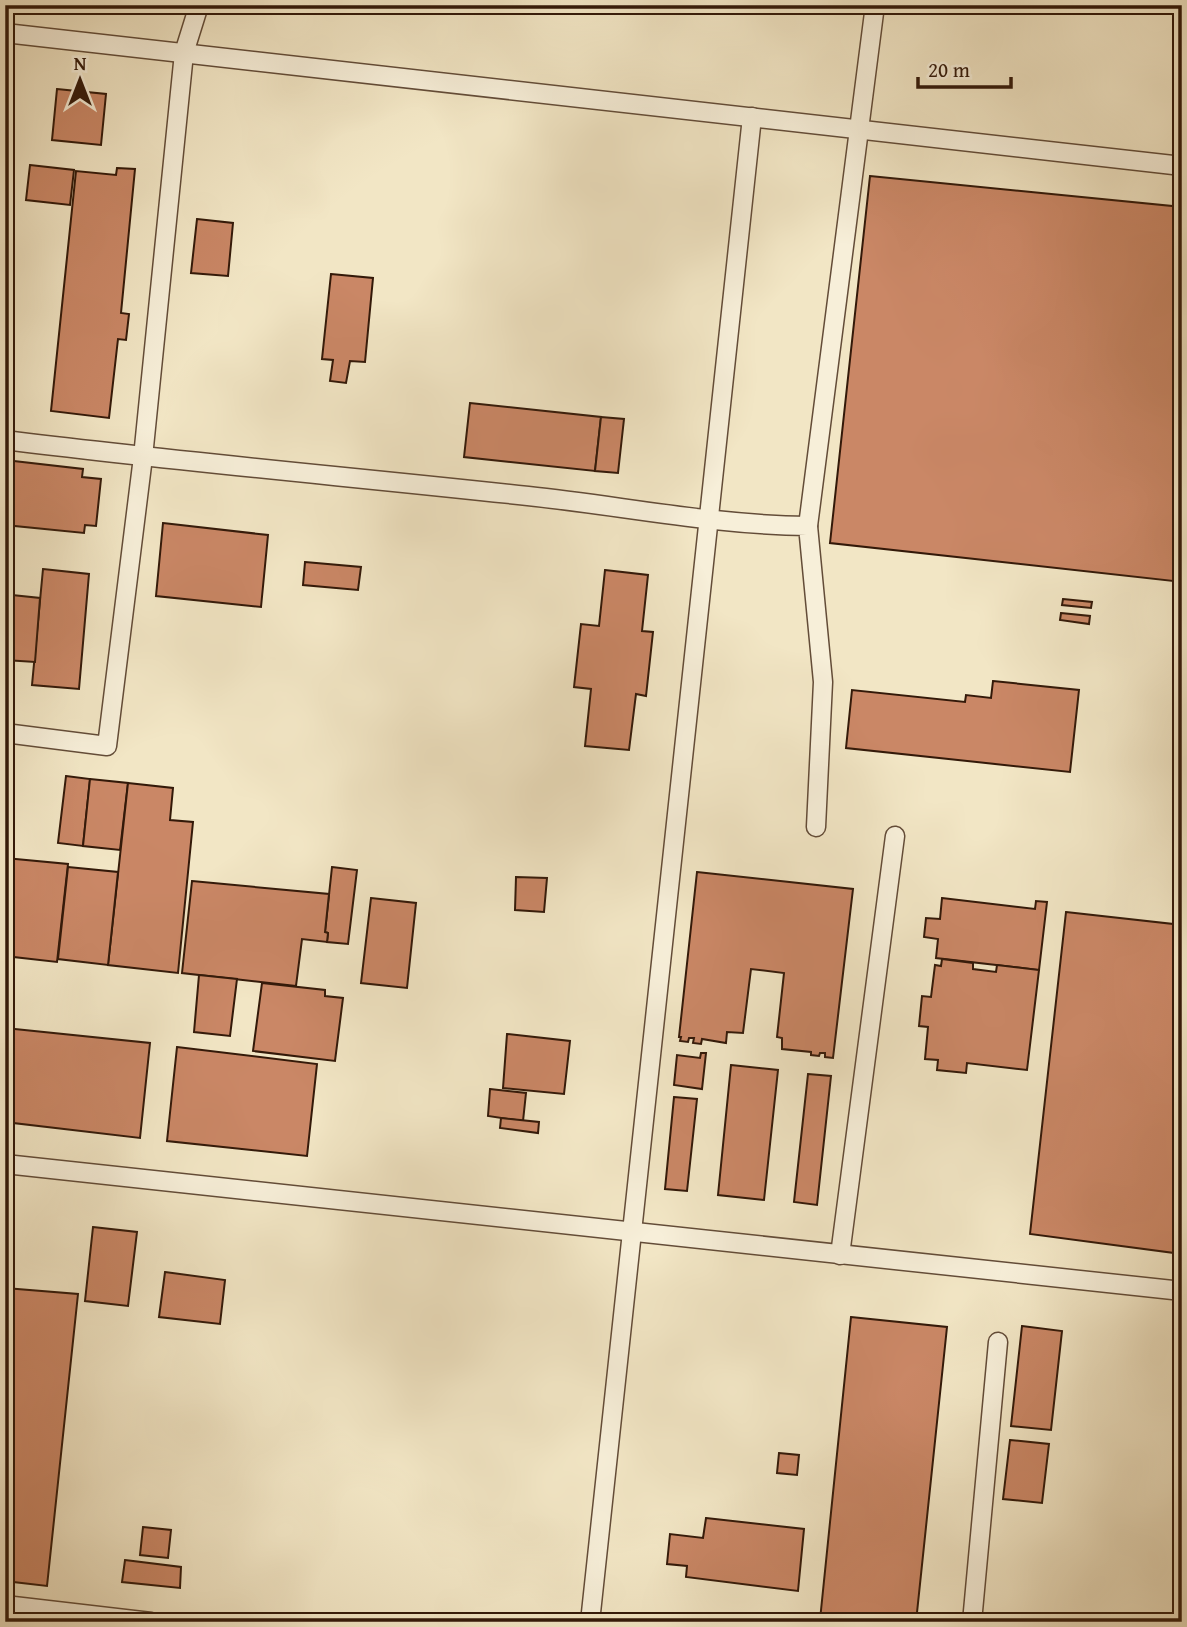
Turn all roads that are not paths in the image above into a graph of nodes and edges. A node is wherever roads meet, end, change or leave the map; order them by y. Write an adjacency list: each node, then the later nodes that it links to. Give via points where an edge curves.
1 (199, 5): 4 (lane)
2 (875, 5): 6 (lane)
3 (5, 33): 4 (lane)
4 (184, 53): 5 (lane); 9 (lane)
5 (752, 117): 6 (lane); 10 (lane)
6 (860, 128): 7 (lane); 11 (lane)
7 (1182, 166)
8 (5, 440): 9 (lane)
9 (143, 457): 10 (lane, via 532,496); 12 (lane, via 107,746)
10 (710, 521): 11 (lane); 16 (lane)
11 (808, 526): 13 (lane, via 822,682)
12 (5, 733)
13 (816, 827)
14 (895, 836): 17 (lane)
15 (5, 1164): 16 (lane)
16 (632, 1232): 17 (lane); 22 (lane)
17 (840, 1255): 18 (lane)
18 (1182, 1291)
19 (998, 1342): 23 (lane)
20 (5, 1605): 21 (lane)
21 (151, 1622)
22 (590, 1622)
23 (972, 1622)

